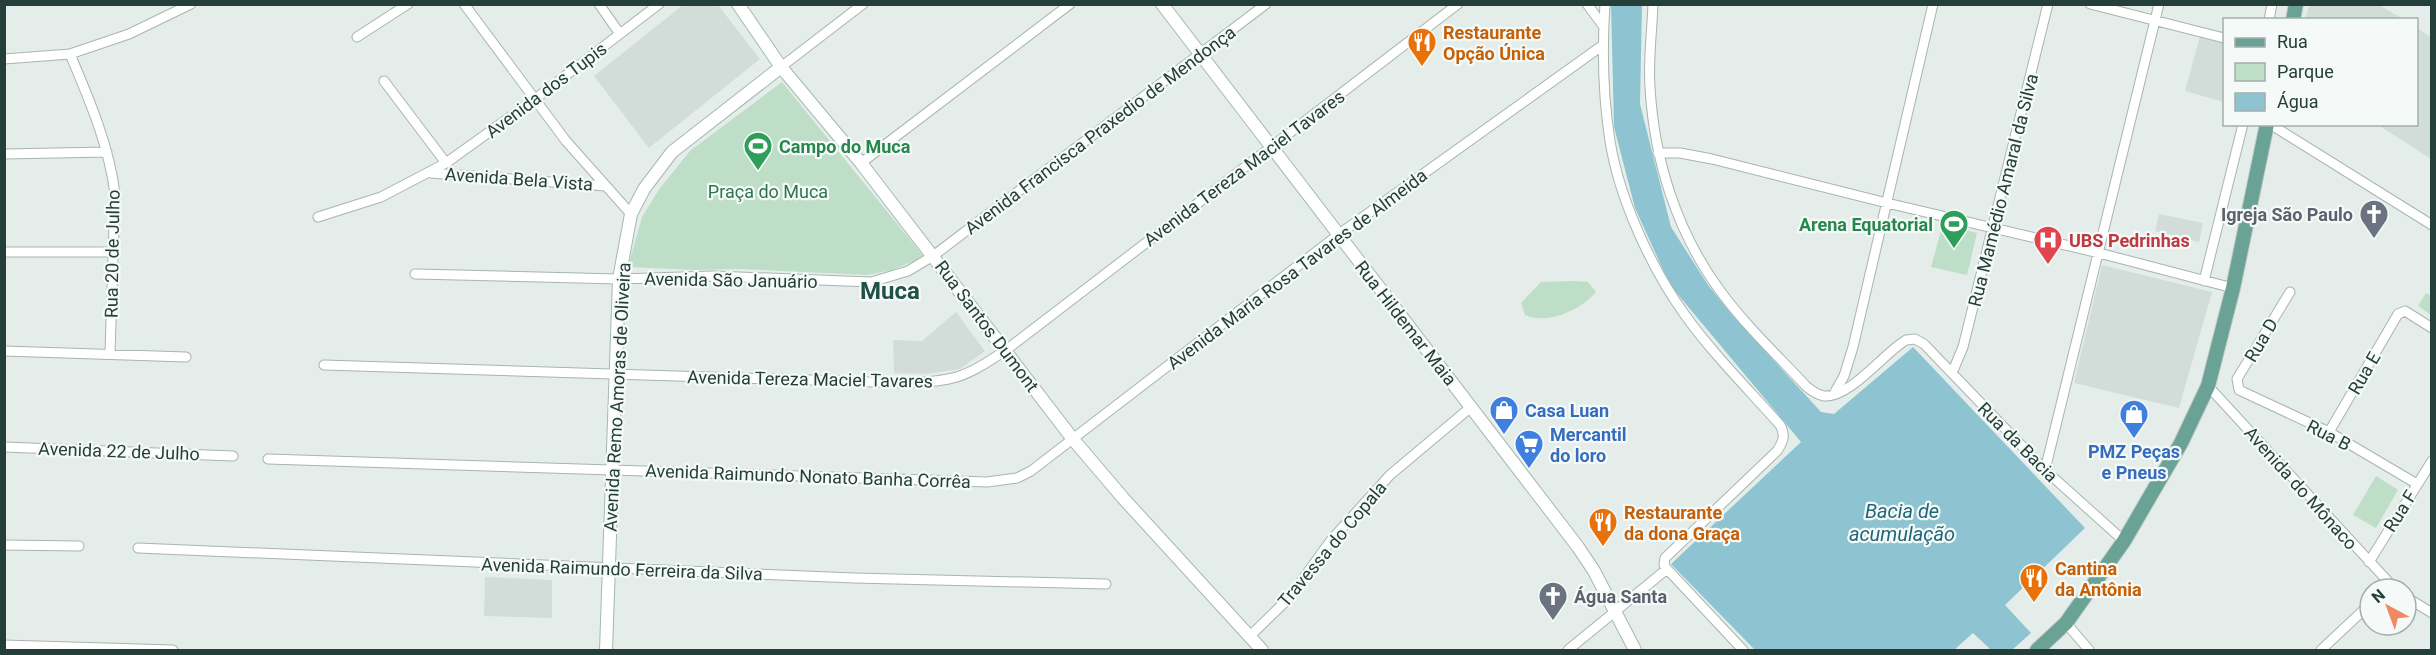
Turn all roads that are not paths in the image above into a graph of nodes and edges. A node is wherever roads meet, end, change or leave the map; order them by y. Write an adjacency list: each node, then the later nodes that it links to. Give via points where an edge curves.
1 (191, 4): 25 (street, via 129,34)
2 (408, 4): 22 (street)
3 (464, 4): 30 (street)
4 (598, 4): 21 (street)
5 (659, 4): 21 (street, Avenida dos Tupis)
6 (738, 4): 28 (main road, Rua Santos Dumont)
7 (863, 4): 28 (street)
8 (1070, 4): 39 (street)
9 (1162, 4): 26 (main road, Rua Hildemar Maia)
10 (1266, 4): 26 (street, Avenida Francisca Praxedio de Mendonça)
11 (1458, 4): 34 (street, Avenida Tereza Maciel Tavares)
12 (1587, 4): 20 (street)
13 (1605, 4): 20 (street)
14 (1653, 4): 36 (street, via 1650,87)
15 (1933, 4): 42 (street)
16 (2048, 4): 46 (street, Rua Mamédio Amaral da Silva)
17 (2090, 4): 19 (street)
18 (2158, 4): 19 (street)
19 (2155, 20): 23 (street); 50 (street)
20 (1604, 27): 24 (street)
21 (620, 34): 30 (street, Avenida dos Tupis)
22 (357, 37)
23 (2223, 38)
24 (1603, 45): 47 (street, Avenida Maria Rosa Tavares de Almeida); 85 (street, via 1610,144 1645,247 1684,315 1780,425 1784,437 1782,444 1668,553)
25 (70, 54): 27 (street); 35 (street, Rua 20 de Julho)
26 (1200, 55): 34 (main road, Rua Hildemar Maia); 51 (street, Avenida Francisca Praxedio de Mendonça)
27 (4, 59)
28 (781, 67): 39 (main road, Rua Santos Dumont); 43 (main road, Avenida Remo Amoras de Oliveira, via 672,152)
29 (384, 81): 38 (street)
30 (536, 99): 38 (street, Avenida dos Tupis); 41 (street)
31 (2243, 126): 54 (street)
32 (2269, 126): 55 (main road)
33 (2272, 126): 45 (street)
34 (1272, 146): 47 (main road, Rua Hildemar Maia); 58 (street, Avenida Tereza Maciel Tavares)
35 (107, 152): 37 (street); 49 (street, Rua 20 de Julho, via 115,194)
36 (1658, 153): 42 (street, via 1692,154); 67 (street, via 1678,217 1722,294 1807,387 1819,395)
37 (4, 154)
38 (446, 163): 40 (street, Avenida dos Tupis)
39 (861, 163): 51 (main road, Rua Santos Dumont)
40 (431, 172): 41 (street, Avenida Bela Vista); 44 (street, Avenida dos Tupis, via 381,196)
41 (606, 186): 43 (street)
42 (1887, 203): 46 (street); 67 (street, via 1853,347)
43 (631, 214): 53 (main road, Avenida Remo Amoras de Oliveira)
44 (318, 217)
45 (2432, 225)
46 (1994, 227): 50 (street); 63 (street, Rua Mamédio Amaral da Silva, via 1963,347)
47 (1338, 236): 68 (main road, Rua Hildemar Maia); 70 (street, Avenida Maria Rosa Tavares de Almeida)
48 (4, 252): 49 (street)
49 (112, 252): 60 (street, Rua 20 de Julho)
50 (2099, 253): 54 (street); 76 (street)
51 (933, 256): 53 (street, Avenida São Januário, via 908,271 871,282 713,276); 58 (main road, Rua Santos Dumont)
52 (415, 274): 53 (street, Avenida São Januário)
53 (620, 279): 64 (main road, Avenida Remo Amoras de Oliveira)
54 (2204, 281): 55 (street)
55 (2233, 288): 65 (main road)
56 (2290, 292): 66 (street, Rua D, via 2237,379)
57 (2432, 328): 69 (street, Rua E, via 2405,310 2398,314)
58 (1006, 350): 64 (street, Avenida Tereza Maciel Tavares, via 973,372 942,382); 70 (main road, Rua Santos Dumont)
59 (4, 351): 60 (street)
60 (110, 353): 61 (street)
61 (186, 357)
62 (324, 365): 64 (street, Avenida Tereza Maciel Tavares)
63 (1952, 373): 67 (street, Rua da Bacia, via 1932,352 1910,339); 76 (street, Rua da Bacia)
64 (615, 375): 75 (main road, Avenida Remo Amoras de Oliveira)
65 (2208, 386): 79 (main road, via 2181,443); 83 (street, Avenida do Mônaco)
66 (2239, 390): 69 (street, Rua B)
67 (1834, 394)
68 (1471, 407): 89 (main road, Rua Hildemar Maia, via 1578,547); 93 (street, Travessa do Copala, via 1390,475 1332,539 1293,593)
69 (2329, 432): 78 (street, Rua B)
70 (1072, 438): 77 (street, Avenida Maria Rosa Tavares de Almeida, via 1031,471 1017,478); 93 (main road, Rua Santos Dumont)
71 (4, 447): 72 (street, Avenida 22 de Julho)
72 (233, 456)
73 (268, 459): 75 (street, Avenida Raimundo Nonato Banha Corrêa)
74 (2432, 461): 78 (street, Rua F)
75 (613, 470): 77 (street, Avenida Raimundo Nonato Banha Corrêa); 84 (main road, Avenida Remo Amoras de Oliveira)
76 (2045, 470): 79 (street, Rua da Bacia)
77 (987, 482)
78 (2417, 484): 83 (street, Rua F)
79 (2124, 541): 92 (main road)
80 (4, 545): 81 (street)
81 (79, 546)
82 (138, 549): 84 (street, Avenida Raimundo Ferreira da Silva)
83 (2369, 562): 86 (street, Avenida do Mônaco)
84 (609, 568): 87 (street, Avenida Raimundo Ferreira da Silva); 96 (main road, Avenida Remo Amoras de Oliveira)
85 (1667, 569): 89 (street); 100 (street)
86 (2381, 577)
87 (1106, 584)
88 (2418, 604): 90 (street)
89 (1616, 610): 98 (street); 99 (main road, Rua Hildemar Maia)
90 (2432, 613)
91 (2358, 616): 103 (street)
92 (2066, 623): 101 (main road); 102 (street)
93 (1249, 637): 97 (main road, Rua Santos Dumont)
94 (4, 645): 95 (street)
95 (173, 651)
96 (606, 651)
97 (1262, 651)
98 (1568, 651)
99 (1635, 651)
100 (1743, 651)
101 (2037, 651)
102 (2089, 651)
103 (2321, 651)

